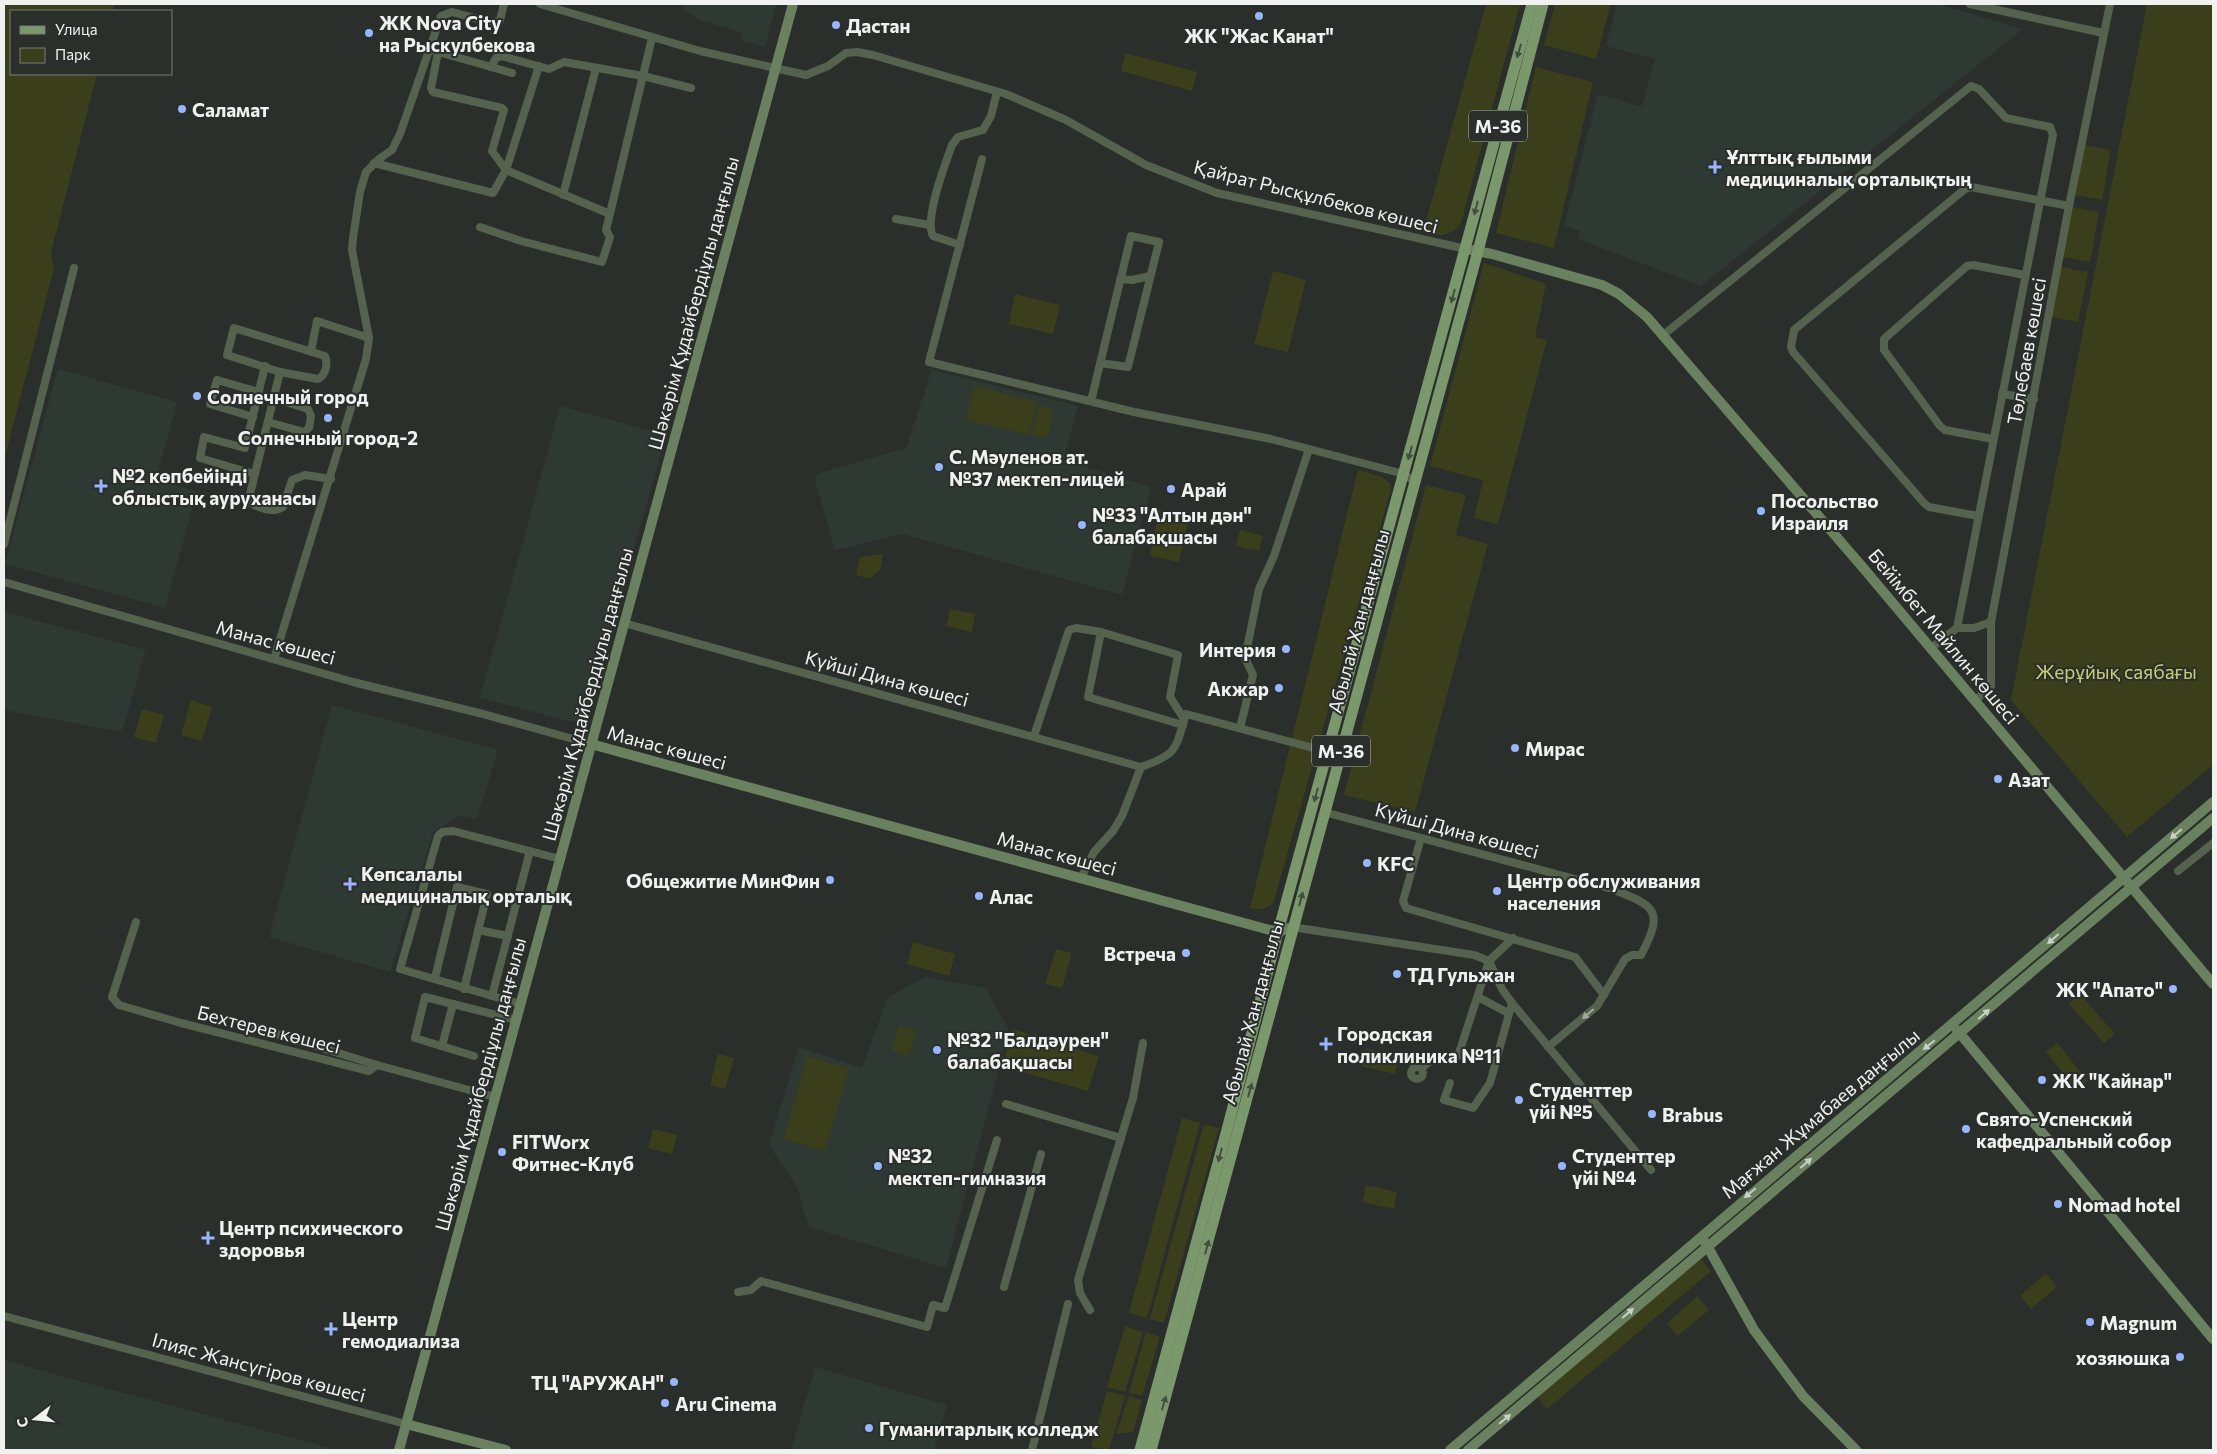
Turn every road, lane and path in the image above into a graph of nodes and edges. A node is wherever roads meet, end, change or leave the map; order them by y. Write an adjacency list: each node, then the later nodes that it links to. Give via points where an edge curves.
1 (504, 4): 10 (street, via 500,20 493,23 446,12 440,16)
2 (540, 4): 9 (street, Қайрат Рысқұлбеков көшесі)
3 (793, 4): 15 (main road, Шәкәрім Құдайбердіұлы даңғылы)
4 (1532, 4): 31 (main road, Абылай Хан даңғылы / M-36, one-way to 31)
5 (1543, 4): 32 (main road, Абылай Хан даңғылы / M-36)
6 (1970, 4): 8 (street)
7 (2110, 4): 8 (street, Төлебаев көшесі)
8 (2103, 33): 25 (street, Төлебаев көшесі)
9 (652, 38): 15 (street, Қайрат Рысқұлбеков көшесі); 17 (street)
10 (428, 49): 11 (street); 21 (street, via 400,134 392,150)
11 (438, 52): 13 (street); 22 (street, via 433,92 504,110 492,151)
12 (539, 66): 13 (street, via 501,56 496,58); 14 (street, via 549,69 564,62); 22 (street)
13 (491, 68): 16 (street)
14 (596, 68): 17 (street); 23 (street)
15 (775, 68): 19 (street, Қайрат Рысқұлбеков көшесі, via 806,74 828,66 846,53 857,52); 60 (main road, Шәкәрім Құдайбердіұлы даңғылы)
16 (512, 73)
17 (643, 76): 18 (street); 26 (street)
18 (691, 88)
19 (997, 92): 28 (street, via 991,116 983,130 958,137 952,144); 31 (street, Қайрат Рысқұлбеков көшесі, via 1066,120 1146,165 1202,188)
20 (982, 159): 30 (street)
21 (374, 163): 22 (street, via 489,194 495,191); 38 (street, via 366,172 360,192 352,250)
22 (506, 170): 23 (street)
23 (563, 195): 26 (street)
24 (2039, 201): 25 (street); 34 (street); 37 (street, via 2053,130 2006,118 1979,89 1971,86); 56 (street, via 1971,187 1965,189 1794,330 1793,352 1924,503 1928,507)
25 (2069, 206): 46 (street, Төлебаев көшесі)
26 (610, 214): 29 (street, via 606,230 610,237 602,262)
27 (896, 219): 28 (street)
28 (930, 225): 30 (street, via 932,236)
29 (480, 227)
30 (960, 245): 47 (street, via 929,362)
31 (1466, 249): 32 (main road, Бейімбет Майлин көшесі); 53 (main road, Абылай Хан даңғылы / M-36, one-way to 53)
32 (1478, 251): 37 (main road, Бейімбет Майлин көшесі, via 1602,285 1632,303); 55 (main road, Абылай Хан даңғылы / M-36)
33 (74, 268): 57 (street)
34 (2025, 275): 44 (street); 50 (street, via 1968,266 1884,340 1884,350 1940,426 1945,430)
35 (1150, 276): 36 (street, via 1132,280); 36 (street, via 1159,242 1131,236); 40 (street, via 1128,367)
36 (1120, 278): 40 (street)
37 (1662, 336): 63 (main road, Бейімбет Майлин көшесі)
38 (369, 338): 39 (street, via 317,322); 54 (street)
39 (311, 351): 41 (street, via 234,328 227,355); 42 (street, via 325,356 327,360 321,378)
40 (1100, 363): 47 (street)
41 (265, 366): 42 (street); 43 (street)
42 (280, 372): 45 (street)
43 (259, 392): 48 (street); 48 (street, via 216,380 210,404)
44 (2002, 394): 46 (street); 50 (street)
45 (273, 398): 49 (street); 49 (street, via 308,409 311,416 309,428 304,432)
46 (2034, 399): 59 (street, Төлебаев көшесі)
47 (1091, 400): 51 (street)
48 (253, 417): 52 (street, via 245,448 204,437 200,458)
49 (268, 422): 52 (street)
50 (1993, 439): 56 (street)
51 (1310, 449): 53 (street); 67 (street, via 1274,556 1259,589 1245,658 1253,675)
52 (254, 474): 54 (street, via 249,498 251,503 271,511 283,507 292,480 306,475)
53 (1404, 474): 55 (street); 70 (main road, Абылай Хан даңғылы / M-36)
54 (331, 478): 64 (street)
55 (1414, 481): 73 (main road, Абылай Хан даңғылы / M-36)
56 (1978, 516): 61 (street)
57 (4, 544)
58 (4, 582): 64 (street, Манас көшесі)
59 (1991, 622): 61 (street, via 1974,628); 65 (street, Төлебаев көшесі, via 1991,686)
60 (624, 623): 68 (street, Күйші Дина көшесі); 69 (main road, Шәкәрім Құдайбердіұлы даңғылы)
61 (1957, 628): 63 (street)
62 (1100, 632): 66 (street, via 1178,655 1170,697); 66 (street, via 1088,697); 68 (street, via 1069,630)
63 (1931, 648): 65 (main road, Бейімбет Майлин көшесі)
64 (274, 659): 69 (street, Манас көшесі)
65 (1976, 700): 81 (main road, Бейімбет Майлин көшесі)
66 (1184, 722): 67 (street, via 1186,714); 71 (street, via 1175,750)
67 (1240, 728): 70 (street)
68 (1034, 736): 71 (street, Күйші Дина көшесі)
69 (591, 744): 78 (main road, Шәкәрім Құдайбердіұлы даңғылы); 80 (main road, Манас көшесі)
70 (1328, 752): 86 (main road, Абылай Хан даңғылы / M-36, one-way to 86)
71 (1141, 767): 80 (street, via 1122,816 1094,852)
72 (2213, 802): 81 (main road, Мағжан Жұмабаев даңғылы, one-way to 81)
73 (1324, 812): 75 (street, Күйші Дина көшесі); 84 (main road, Абылай Хан даңғылы / M-36, one-way to 73)
74 (2213, 818): 82 (main road, Мағжан Жұмабаев даңғылы)
75 (1421, 838): 88 (street, via 1403,901 1406,908); 93 (street, Күйші Дина көшесі, via 1612,889 1643,901 1652,910 1654,923 1641,955 1625,959)
76 (2213, 843): 79 (street)
77 (530, 852): 78 (street); 87 (street); 90 (street, via 453,831 442,832 438,836 400,969)
78 (560, 859): 98 (main road, Шәкәрім Құдайбердіұлы даңғылы)
79 (2178, 871)
80 (1081, 878): 86 (main road, Манас көшесі)
81 (2123, 878): 82 (main road, Бейімбет Майлин көшесі); 102 (main road, Мағжан Жұмабаев даңғылы, one-way to 102)
82 (2130, 887): 91 (main road, Бейімбет Майлин көшесі); 103 (main road, Мағжан Жұмабаев даңғылы, one-way to 82)
83 (136, 922): 108 (street, Бехтерев көшесі, via 112,998 119,1005 369,1070)
84 (1292, 927): 86 (main road); 89 (street, via 1474,955); 130 (main road, Абылай Хан даңғылы / M-36, one-way to 84)
85 (478, 930): 87 (street); 90 (street, via 487,894 458,887); 92 (street)
86 (1278, 932): 129 (main road, Абылай Хан даңғылы / M-36, one-way to 129)
87 (508, 936): 94 (street)
88 (1513, 938): 89 (street); 93 (street, via 1575,957)
89 (1489, 961): 95 (street); 96 (street)
90 (435, 978): 92 (street)
91 (2213, 984)
92 (464, 989): 94 (street)
93 (1604, 995): 106 (street, one-way to 106, via 1597,1006)
94 (492, 996): 98 (street)
95 (1478, 997): 99 (street); 109 (street, via 1458,1056 1452,1059 1436,1056)
96 (1512, 1003): 99 (street); 106 (street)
97 (453, 1004): 100 (street); 105 (street); 105 (street, via 425,997 415,1038)
98 (520, 1004): 100 (main road, Шәкәрім Құдайбердіұлы даңғылы)
99 (1508, 1013): 110 (street, via 1490,1083 1473,1108 1444,1100)
100 (516, 1020): 111 (main road, Шәкәрім Құдайбердіұлы даңғылы)
101 (241, 1023): 108 (street)
102 (1953, 1026): 103 (main road); 117 (main road, Мағжан Жұмабаев даңғылы, one-way to 117, via 1810,1142)
103 (1960, 1034): 118 (main road, Мағжан Жұмабаев даңғылы, one-way to 103); 124 (main road)
104 (1144, 1043): 113 (street)
105 (442, 1046): 107 (street)
106 (1548, 1047): 116 (street)
107 (474, 1056)
108 (377, 1065): 111 (street, Бехтерев көшесі)
109 (1422, 1068)
110 (1450, 1083)
111 (495, 1096): 125 (main road, Шәкәрім Құдайбердіұлы даңғылы)
112 (1006, 1104): 113 (street)
113 (1121, 1138): 122 (street, via 1078,1280 1080,1293)
114 (997, 1140): 120 (street, via 945,1308 933,1306 927,1327 761,1281 751,1290)
115 (1041, 1154): 119 (street)
116 (1652, 1170)
117 (1701, 1238): 118 (main road); 131 (main road, Мағжан Жұмабаев даңғылы)
118 (1709, 1247): 132 (main road, Мағжан Жұмабаев даңғылы, one-way to 118); 133 (main road, via 1754,1330 1803,1396)
119 (1004, 1287)
120 (738, 1292)
121 (1068, 1304): 128 (street)
122 (1090, 1310)
123 (4, 1316): 125 (street, Ілияс Жансүгіров көшесі)
124 (2213, 1339)
125 (406, 1424): 126 (main road, Шәкәрім Құдайбердіұлы даңғылы); 127 (main road, Ілияс Жансүгіров көшесі)
126 (399, 1450)
127 (506, 1450)
128 (1032, 1450)
129 (1140, 1450)
130 (1151, 1450)
131 (1450, 1450)
132 (1468, 1450)
133 (1856, 1450)

